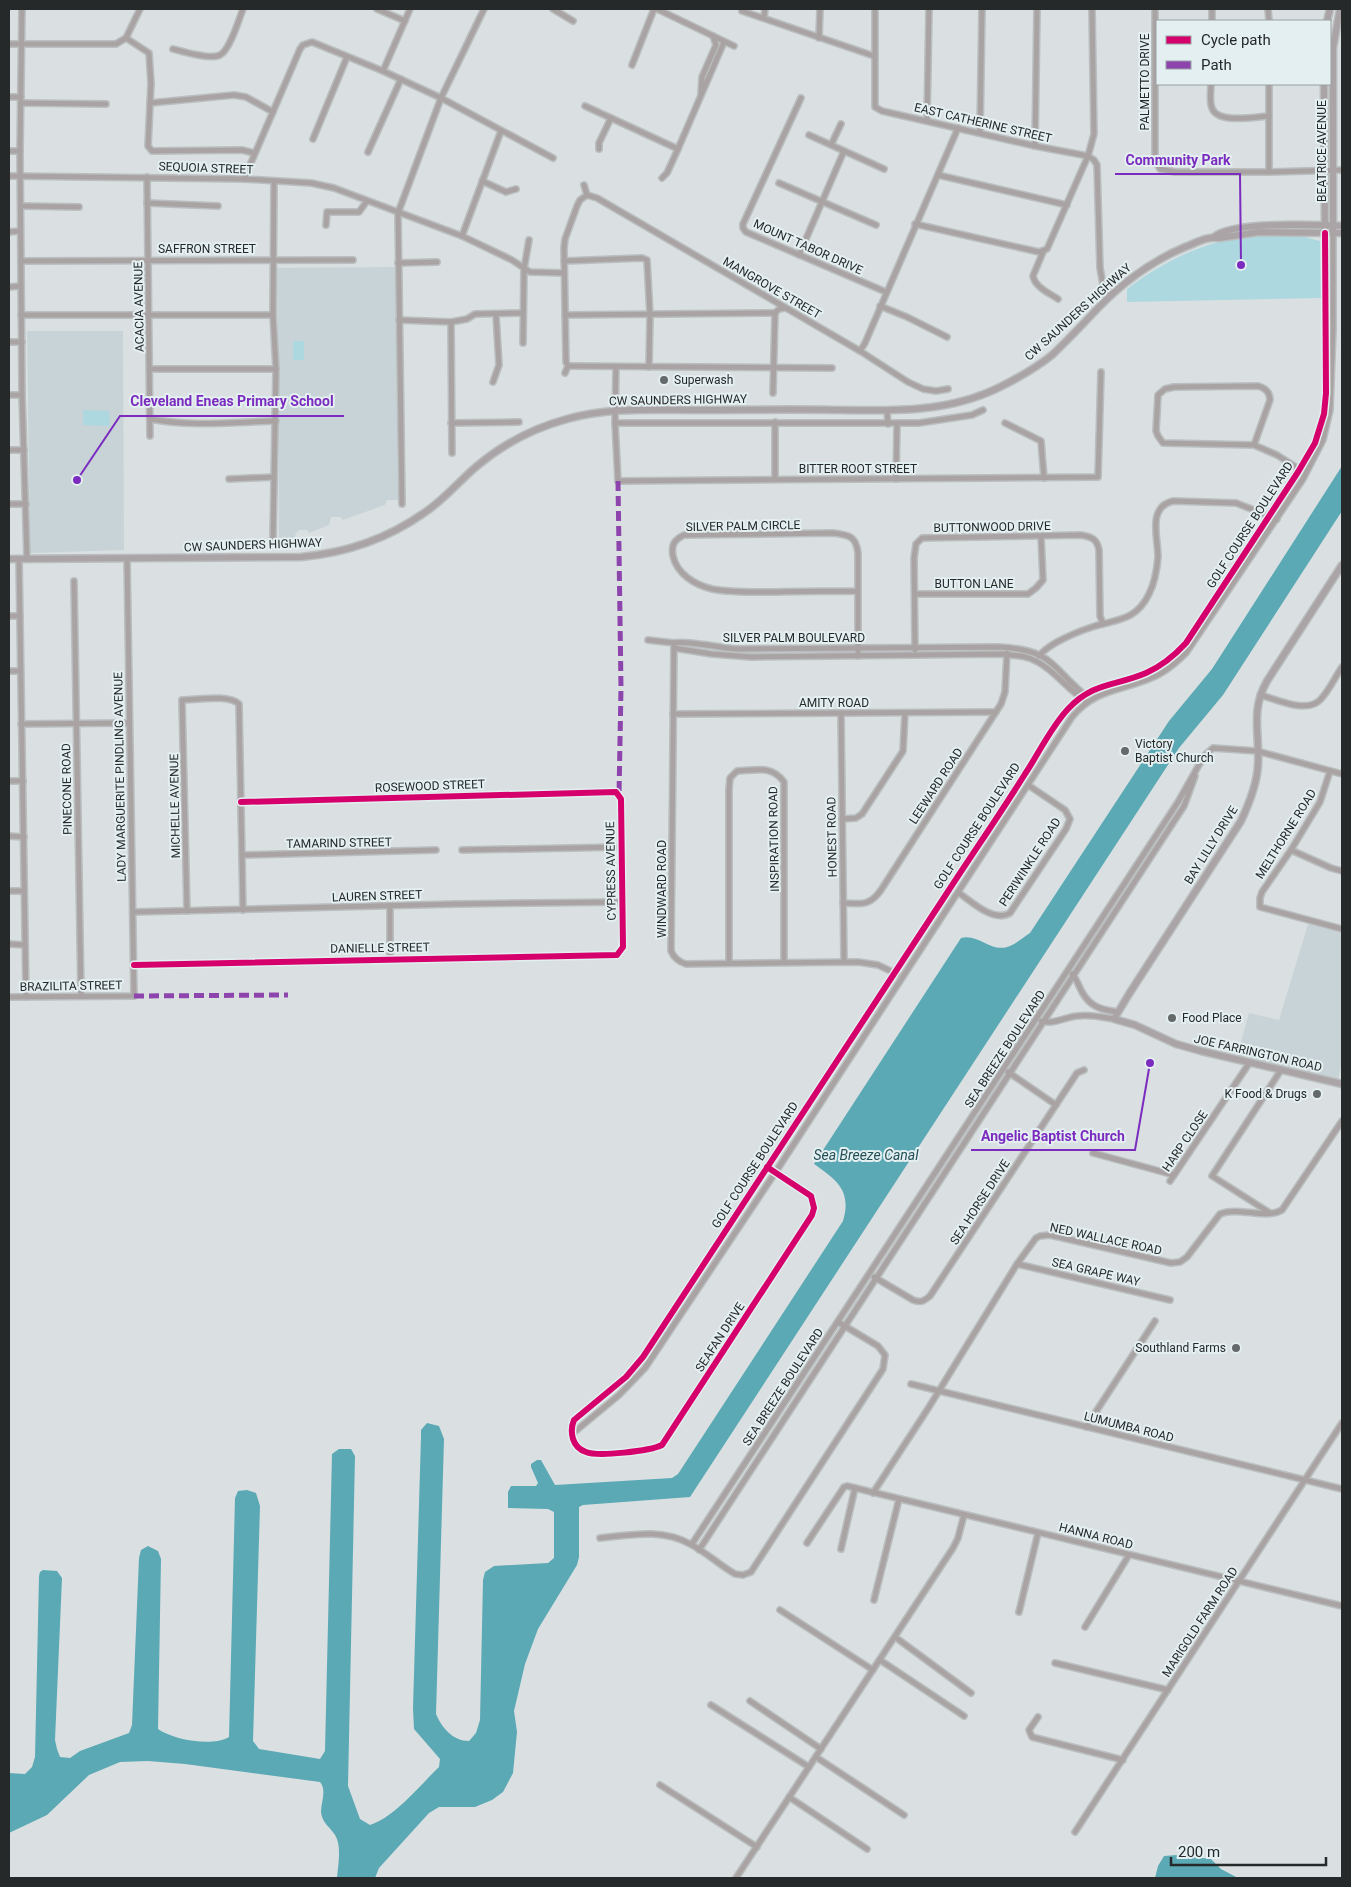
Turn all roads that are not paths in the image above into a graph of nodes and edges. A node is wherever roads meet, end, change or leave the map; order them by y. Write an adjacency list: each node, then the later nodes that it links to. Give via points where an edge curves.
1 (22, 9): 27 (street)
2 (140, 9): 23 (street)
3 (244, 9): 29 (street, via 225,52 219,56)
4 (377, 9): 20 (street)
5 (410, 9): 20 (street)
6 (484, 9): 40 (street)
7 (553, 9): 21 (street)
8 (656, 9): 22 (street); 32 (street)
9 (765, 9): 19 (street)
10 (820, 9): 24 (street)
11 (875, 9): 30 (street)
12 (929, 9): 49 (street)
13 (982, 9): 53 (street)
14 (1038, 9): 57 (street)
15 (1092, 9): 65 (street, via 1094,134)
16 (1155, 9): 71 (street, PALMETTO DRIVE, via 1155,160 1160,169 1175,172)
17 (1340, 9): 70 (main road, BEATRICE AVENUE, via 1333,48)
18 (742, 11): 19 (street)
19 (764, 18): 24 (street)
20 (405, 21): 33 (street)
21 (573, 21)
22 (712, 35): 25 (street); 38 (street, via 716,45 702,77)
23 (126, 38): 27 (street, via 116,44); 43 (street, via 149,53)
24 (819, 38): 30 (street)
25 (724, 42): 28 (street); 38 (street)
26 (9, 44): 27 (street)
27 (21, 44): 42 (street)
28 (734, 46)
29 (173, 49)
30 (874, 56): 49 (street, EAST CATHERINE STREET, via 874,107)
31 (347, 57): 33 (street); 46 (street, via 312,42 304,45); 55 (street)
32 (632, 65)
33 (383, 71): 34 (street)
34 (401, 80): 40 (street); 64 (street)
35 (1211, 85): 47 (street, via 1211,106 1215,114 1224,118)
36 (1269, 85): 47 (street)
37 (1324, 85): 69 (main road, BEATRICE AVENUE)
38 (701, 94): 58 (street)
39 (9, 97): 42 (street)
40 (441, 98): 52 (street); 91 (street)
41 (801, 98): 107 (street, MOUNT TABOR DRIVE, via 743,226 746,232)
42 (21, 100): 44 (street); 61 (street)
43 (150, 103): 46 (street, via 234,95 246,97); 63 (street, via 148,146 152,151)
44 (106, 104)
45 (585, 106): 48 (street)
46 (273, 112): 63 (street)
47 (1269, 116): 71 (street)
48 (611, 118): 58 (street); 59 (street)
49 (927, 121): 51 (street, EAST CATHERINE STREET)
50 (841, 124): 56 (street)
51 (958, 128): 53 (street, EAST CATHERINE STREET); 72 (street)
52 (501, 131): 66 (street); 78 (street)
53 (980, 132): 57 (street, EAST CATHERINE STREET)
54 (808, 135): 56 (street)
55 (314, 139)
56 (831, 145): 62 (street)
57 (1035, 146): 65 (street, EAST CATHERINE STREET)
58 (678, 148): 77 (street)
59 (599, 149)
60 (9, 151): 61 (street)
61 (20, 151): 74 (street)
62 (844, 151): 67 (street); 85 (street)
63 (254, 152): 76 (street)
64 (368, 152)
65 (1088, 156): 87 (street); 120 (street, via 1097,166 1100,268 1103,285)
66 (553, 158)
67 (884, 169)
68 (1342, 170): 70 (street, PALMETTO DRIVE)
69 (1325, 171): 70 (street, PALMETTO DRIVE); 71 (street, PALMETTO DRIVE); 95 (main road, BEATRICE AVENUE)
70 (1333, 171): 96 (main road, BEATRICE AVENUE)
71 (1269, 172)
72 (938, 175): 87 (street); 92 (street)
73 (9, 176): 74 (street, SEQUOIA STREET)
74 (20, 176): 75 (street, SEQUOIA STREET); 88 (street)
75 (147, 177): 76 (street, SEQUOIA STREET); 86 (street, ACACIA AVENUE)
76 (244, 178): 79 (street, SEQUOIA STREET)
77 (662, 178)
78 (482, 181): 82 (street, via 506,192); 103 (street)
79 (274, 182): 84 (street, SEQUOIA STREET, via 311,183); 109 (street)
80 (779, 183): 85 (street)
81 (584, 186): 83 (street)
82 (516, 189)
83 (587, 196): 112 (street, via 580,200 570,224 564,244); 123 (street, MANGROVE STREET, via 597,198)
84 (367, 201): 91 (street, SEQUOIA STREET); 93 (street, via 359,212 326,212)
85 (822, 202): 94 (street); 107 (street)
86 (147, 203): 89 (street); 108 (street, ACACIA AVENUE)
87 (1067, 205): 106 (street)
88 (21, 206): 90 (street); 98 (street)
89 (218, 206)
90 (79, 207)
91 (398, 213): 103 (street, SEQUOIA STREET); 114 (street)
92 (915, 224): 106 (street); 119 (street)
93 (326, 225)
94 (876, 226)
95 (1325, 226): 96 (main road, CW SAUNDERS HIGHWAY); 102 (main road, BEATRICE AVENUE); 104 (main road, CW SAUNDERS HIGHWAY, via 1259,226 1218,233)
96 (1333, 226): 97 (main road, CW SAUNDERS HIGHWAY); 100 (main road, BEATRICE AVENUE)
97 (1342, 226)
98 (20, 231): 99 (street); 111 (street)
99 (9, 232)
100 (1333, 233): 101 (main road, CW SAUNDERS HIGHWAY); 102 (main road, CW SAUNDERS HIGHWAY); 186 (street, GOLF COURSE BOULEVARD, via 1330,410 1323,440)
101 (1342, 233)
102 (1325, 234): 104 (main road, CW SAUNDERS HIGHWAY, via 1259,232); 176 (street, GOLF COURSE BOULEVARD, via 1324,414 1314,443)
103 (462, 236): 115 (street, SEQUOIA STREET)
104 (1214, 237): 120 (main road, CW SAUNDERS HIGHWAY, via 1200,240 1154,262)
105 (529, 240): 115 (street)
106 (1044, 252): 121 (street, via 1033,276 1036,284)
107 (799, 254): 119 (street, MOUNT TABOR DRIVE)
108 (148, 259): 109 (street, SAFFRON STREET); 111 (street, SAFFRON STREET); 127 (street, ACACIA AVENUE)
109 (273, 260): 110 (street, SAFFRON STREET); 128 (street)
110 (354, 260)
111 (21, 261): 118 (street)
112 (564, 261): 116 (street); 131 (street, via 646,259)
113 (437, 262): 114 (street)
114 (398, 263): 132 (street)
115 (524, 269): 116 (street, via 538,274); 124 (street)
116 (564, 273): 130 (street)
117 (9, 286): 118 (street)
118 (21, 286): 126 (street)
119 (886, 292): 122 (street)
120 (1111, 295): 158 (main road, CW SAUNDERS HIGHWAY, via 1051,355 1009,383 955,403)
121 (1058, 299)
122 (880, 306): 134 (street); 138 (street)
123 (785, 308): 125 (street); 138 (street, MANGROVE STREET)
124 (524, 313): 129 (street); 137 (street)
125 (775, 313): 131 (street); 145 (street)
126 (22, 315): 127 (street); 136 (street)
127 (149, 315): 128 (street); 143 (street, ACACIA AVENUE)
128 (273, 315): 144 (street)
129 (496, 315): 133 (street, via 475,314); 148 (street, via 498,366)
130 (565, 315): 131 (street); 139 (street)
131 (650, 315): 141 (street)
132 (400, 320): 133 (street); 184 (street)
133 (451, 322): 166 (street)
134 (947, 337)
135 (9, 342): 136 (street)
136 (22, 342): 151 (street)
137 (523, 343)
138 (860, 351): 149 (street, MANGROVE STREET, via 918,386 936,391)
139 (568, 366): 140 (street); 147 (street)
140 (616, 367): 141 (street); 157 (street)
141 (649, 367): 145 (street)
142 (832, 368): 145 (street)
143 (150, 369): 144 (street); 159 (street, ACACIA AVENUE)
144 (276, 369): 160 (street)
145 (774, 369): 150 (street)
146 (1101, 372): 179 (street, BITTER ROOT STREET, via 1098,477)
147 (565, 373)
148 (493, 382)
149 (948, 389)
150 (774, 393)
151 (22, 394): 152 (street); 174 (street)
152 (9, 395)
153 (693, 410): 154 (main road, CW SAUNDERS HIGHWAY); 157 (main road, CW SAUNDERS HIGHWAY); 162 (street)
154 (728, 410): 155 (main road, CW SAUNDERS HIGHWAY); 163 (street)
155 (751, 410): 158 (main road, CW SAUNDERS HIGHWAY); 164 (street)
156 (983, 410): 170 (street, via 948,420)
157 (615, 411): 167 (street); 189 (main road, CW SAUNDERS HIGHWAY, via 556,422 518,439 482,462 430,509 405,526 352,548 301,557)
158 (887, 411): 169 (street)
159 (150, 419): 160 (street, via 199,423); 171 (street, ACACIA AVENUE)
160 (276, 421): 177 (street)
161 (519, 422): 166 (street)
162 (694, 422): 163 (street); 167 (street)
163 (728, 422): 164 (street)
164 (752, 422): 165 (street)
165 (775, 422): 169 (street); 181 (street)
166 (451, 423): 175 (street)
167 (614, 423): 181 (street, BITTER ROOT STREET, via 618,481)
168 (1006, 423): 179 (street, via 1041,440)
169 (888, 424): 170 (street)
170 (897, 424): 178 (street)
171 (150, 436)
172 (1254, 445): 172 (street, via 1270,400 1269,393 1263,388 1174,387 1158,395 1156,431 1163,443); 176 (street)
173 (9, 450): 174 (street)
174 (24, 450): 183 (street)
175 (452, 453)
176 (1299, 469): 185 (street, GOLF COURSE BOULEVARD)
177 (274, 477): 180 (street); 188 (street)
178 (896, 478): 179 (street, BITTER ROOT STREET); 181 (street, BITTER ROOT STREET)
179 (1044, 478)
180 (229, 479)
181 (775, 479)
182 (9, 504): 183 (street)
183 (26, 504): 191 (street)
184 (402, 504)
185 (1270, 516): 186 (street); 198 (street, via 1236,503 1165,503 1159,508 1156,518 1158,557 1149,594 1141,608 1132,615); 200 (street, GOLF COURSE BOULEVARD)
186 (1277, 519): 202 (street, GOLF COURSE BOULEVARD)
187 (1041, 536): 195 (street, BUTTON LANE, via 1042,580 1028,594); 195 (street, BUTTONWOOD DRIVE, via 922,538 916,544); 198 (street, BUTTONWOOD DRIVE, via 1081,535 1092,537 1098,543 1100,616)
188 (273, 540)
189 (127, 558): 191 (main road, CW SAUNDERS HIGHWAY); 221 (street, LADY MARGUERITE PINDLING AVENUE)
190 (9, 559): 191 (main road, CW SAUNDERS HIGHWAY)
191 (23, 559): 197 (street)
192 (1342, 565): 214 (main road, BAY LILLY DRIVE)
193 (74, 581): 223 (street, PINECONE ROAD)
194 (858, 591): 194 (street, SILVER PALM CIRCLE, via 742,592 710,588 682,575 675,563 673,545 684,535 844,534 857,543); 203 (street, SILVER PALM CIRCLE)
195 (915, 594): 204 (street, BUTTONWOOD DRIVE)
196 (9, 616): 197 (street)
197 (20, 616): 213 (street)
198 (1103, 624): 206 (street, via 1066,637)
199 (648, 640): 201 (street)
200 (1186, 643): 202 (street); 215 (street, GOLF COURSE BOULEVARD, via 1162,664 1144,674 1101,686)
201 (674, 646): 203 (street, SILVER PALM BOULEVARD, via 682,641 736,649); 209 (street, SILVER PALM BOULEVARD, via 712,654 751,657); 220 (street, WINDWARD ROAD)
202 (1192, 646): 216 (street, GOLF COURSE BOULEVARD, via 1153,678 1105,692)
203 (858, 648): 204 (street, SILVER PALM BOULEVARD); 209 (street, SILVER PALM CIRCLE)
204 (915, 648): 205 (street, SILVER PALM BOULEVARD); 207 (street, BUTTONWOOD DRIVE)
205 (1008, 648): 206 (street, SILVER PALM BOULEVARD); 208 (street, LEEWARD ROAD)
206 (1040, 654): 210 (street); 215 (street, SILVER PALM BOULEVARD)
207 (915, 655): 208 (street, SILVER PALM BOULEVARD); 209 (street, SILVER PALM BOULEVARD)
208 (1008, 655): 210 (street, SILVER PALM BOULEVARD); 217 (street, LEEWARD ROAD, via 1005,692)
209 (858, 656)
210 (1036, 661): 215 (street, SILVER PALM BOULEVARD)
211 (1342, 667): 214 (street, via 1320,700 1313,705 1302,706)
212 (9, 671): 213 (street)
213 (20, 671): 222 (street)
214 (1260, 695): 224 (main road, BAY LILLY DRIVE, via 1256,721)
215 (1082, 696): 216 (street, SILVER PALM BOULEVARD); 261 (street, GOLF COURSE BOULEVARD, via 1061,718)
216 (1089, 701): 230 (street, GOLF COURSE BOULEVARD, via 1065,725)
217 (996, 712): 219 (street, AMITY ROAD); 246 (street, LEEWARD ROAD, via 875,898 867,904)
218 (841, 713): 219 (street, AMITY ROAD); 220 (street, AMITY ROAD); 233 (street, HONEST ROAD)
219 (905, 713): 233 (street, via 905,740 901,755 862,814)
220 (673, 714): 258 (street, WINDWARD ROAD, via 671,951 677,960 686,964)
221 (129, 723): 223 (street); 250 (street, LADY MARGUERITE PINDLING AVENUE)
222 (21, 724): 223 (street); 229 (street)
223 (76, 724): 264 (street, PINECONE ROAD)
224 (1257, 751): 225 (street, via 1213,748); 226 (street); 269 (main road, BAY LILLY DRIVE, via 1254,790 1241,821)
225 (1198, 766): 260 (street, SEA BREEZE BOULEVARD); 262 (street, SEA BREEZE BOULEVARD, via 1184,806)
226 (1330, 771): 227 (street); 239 (street, MELTHORNE ROAD, via 1320,802)
227 (1342, 774)
228 (9, 780): 229 (street)
229 (23, 781): 235 (street)
230 (1028, 785): 244 (street, GOLF COURSE BOULEVARD); 244 (street, PERIWINKLE ROAD, via 1065,810 1070,819 1066,829 1010,913 1004,917 994,916)
231 (619, 795): 232 (street, ROSEWOOD STREET, via 616,792); 236 (street, CYPRESS AVENUE)
232 (241, 802): 240 (street); 249 (street, MICHELLE AVENUE, via 238,702 225,698 182,700)
233 (842, 819): 246 (street, HONEST ROAD)
234 (9, 836): 235 (street)
235 (24, 837): 243 (street)
236 (622, 847): 238 (street); 245 (street, CYPRESS AVENUE)
237 (436, 850): 240 (street, TAMARIND STREET)
238 (462, 850)
239 (1291, 850): 241 (street); 251 (street, MELTHORNE ROAD, via 1262,892 1260,907)
240 (242, 855): 248 (street)
241 (1342, 871)
242 (9, 891): 243 (street)
243 (24, 891): 253 (street)
244 (958, 893): 263 (street, GOLF COURSE BOULEVARD)
245 (622, 902): 247 (street, LAUREN STREET); 254 (street, CYPRESS AVENUE)
246 (843, 903): 256 (street, HONEST ROAD)
247 (390, 906): 248 (street, LAUREN STREET); 255 (street)
248 (243, 910): 249 (street, LAUREN STREET)
249 (187, 911): 250 (street, LAUREN STREET)
250 (133, 912): 259 (street, LADY MARGUERITE PINDLING AVENUE)
251 (1342, 929)
252 (9, 944): 253 (street)
253 (25, 945): 267 (street)
254 (623, 947): 255 (street, DANIELLE STREET, via 618,955)
255 (390, 959): 259 (street, DANIELLE STREET)
256 (844, 961): 257 (street, WINDWARD ROAD); 261 (street, WINDWARD ROAD, via 869,963)
257 (784, 962): 258 (street, WINDWARD ROAD); 258 (street, INSPIRATION ROAD, via 784,782 778,773 762,770 738,771 730,778)
258 (730, 963)
259 (134, 965): 265 (street, LADY MARGUERITE PINDLING AVENUE)
260 (1068, 971): 262 (street); 271 (street, SEA BREEZE BOULEVARD)
261 (894, 972): 263 (street, WINDWARD ROAD); 283 (street, GOLF COURSE BOULEVARD)
262 (1074, 975): 268 (street, via 1086,998); 273 (street, SEA BREEZE BOULEVARD)
263 (902, 977): 284 (street, GOLF COURSE BOULEVARD)
264 (81, 996): 265 (street, BRAZILITA STREET); 267 (street, BRAZILITA STREET)
265 (134, 996)
266 (9, 997): 267 (street, BRAZILITA STREET)
267 (26, 997)
268 (1096, 1008): 269 (street); 270 (street)
269 (1118, 1012): 272 (main road, BAY LILLY DRIVE)
270 (1093, 1016): 272 (street, SEA BREEZE BOULEVARD); 273 (street, SEA BREEZE BOULEVARD)
271 (1036, 1018): 273 (street); 275 (street, SEA BREEZE BOULEVARD)
272 (1114, 1019): 274 (main road, JOE FARRINGTON ROAD, via 1186,1047)
273 (1043, 1022): 278 (street, SEA BREEZE BOULEVARD)
274 (1250, 1062): 277 (main road, JOE FARRINGTON ROAD); 285 (street, HARP CLOSE)
275 (1003, 1069): 278 (street); 289 (street, SEA BREEZE BOULEVARD)
276 (1084, 1070): 280 (street, SEA HORSE DRIVE, via 1077,1073)
277 (1281, 1070): 279 (main road, JOE FARRINGTON ROAD); 287 (street, via 1212,1176)
278 (1010, 1073): 280 (street); 290 (street, SEA BREEZE BOULEVARD)
279 (1342, 1084)
280 (1056, 1105): 290 (street, SEA HORSE DRIVE, via 930,1296 919,1302)
281 (1342, 1121): 287 (street, via 1287,1204 1280,1211)
282 (1093, 1153): 285 (street)
283 (767, 1167): 284 (street, SEAFAN DRIVE); 299 (street, GOLF COURSE BOULEVARD, via 643,1357 626,1378 574,1420)
284 (776, 1173): 299 (street, GOLF COURSE BOULEVARD, via 645,1368 619,1395); 299 (street, SEAFAN DRIVE, via 810,1196 814,1208 812,1215 667,1439 655,1449 592,1454 575,1444)
285 (1174, 1175): 286 (street, HARP CLOSE)
286 (1170, 1181)
287 (1270, 1213): 288 (street, NED WALLACE ROAD, via 1220,1214 1187,1257 1177,1263 1044,1235 1036,1238)
288 (1017, 1264): 291 (street, SEA GRAPE WAY); 296 (street, NED WALLACE ROAD)
289 (870, 1273): 290 (street); 293 (street, SEA BREEZE BOULEVARD)
290 (876, 1278): 294 (street, SEA BREEZE BOULEVARD)
291 (1170, 1300)
292 (1155, 1321): 298 (street)
293 (838, 1322): 294 (street); 309 (street, SEA BREEZE BOULEVARD)
294 (845, 1327): 311 (street, SEA BREEZE BOULEVARD); 311 (street, via 882,1350 885,1355 883,1369 754,1568 739,1575)
295 (911, 1384): 296 (street, LUMUMBA ROAD)
296 (939, 1391): 298 (street, LUMUMBA ROAD); 303 (street, NED WALLACE ROAD)
297 (1342, 1423): 300 (street, MARIGOLD FARM ROAD)
298 (1086, 1427): 300 (street, LUMUMBA ROAD)
299 (572, 1434)
300 (1305, 1480): 302 (street, LUMUMBA ROAD); 313 (street, MARIGOLD FARM ROAD)
301 (855, 1488): 303 (street, HANNA ROAD); 308 (street, HANNA ROAD, via 845,1486); 310 (street)
302 (1342, 1489)
303 (873, 1493): 304 (street, HANNA ROAD)
304 (899, 1499): 305 (street, HANNA ROAD); 314 (street)
305 (964, 1515): 306 (street, HANNA ROAD); 319 (street, via 956,1543)
306 (1038, 1532): 312 (street, HANNA ROAD); 317 (street)
307 (600, 1538): 309 (street, via 661,1533)
308 (807, 1543)
309 (692, 1544): 311 (street)
310 (841, 1549)
311 (699, 1550)
312 (1129, 1555): 313 (street, HANNA ROAD); 318 (street)
313 (1239, 1582): 315 (street, HANNA ROAD); 323 (street, MARIGOLD FARM ROAD)
314 (874, 1600)
315 (1342, 1606)
316 (780, 1610): 322 (street)
317 (1019, 1612)
318 (1085, 1627)
319 (895, 1637): 320 (street); 324 (street)
320 (880, 1660): 322 (street); 327 (street)
321 (1055, 1663): 323 (street)
322 (873, 1670): 329 (street)
323 (1168, 1690): 331 (street, MARIGOLD FARM ROAD)
324 (971, 1693)
325 (750, 1702): 329 (street)
326 (711, 1705): 332 (street)
327 (964, 1716)
328 (1038, 1717): 331 (street, via 1029,1729 1032,1737)
329 (821, 1749): 330 (street)
330 (816, 1757): 332 (street); 335 (street)
331 (1123, 1760): 336 (street, MARIGOLD FARM ROAD)
332 (809, 1767): 334 (street)
333 (660, 1785): 337 (street)
334 (789, 1797): 337 (street); 338 (street)
335 (904, 1815)
336 (1075, 1832)
337 (757, 1847): 339 (street)
338 (867, 1849)
339 (736, 1878)

